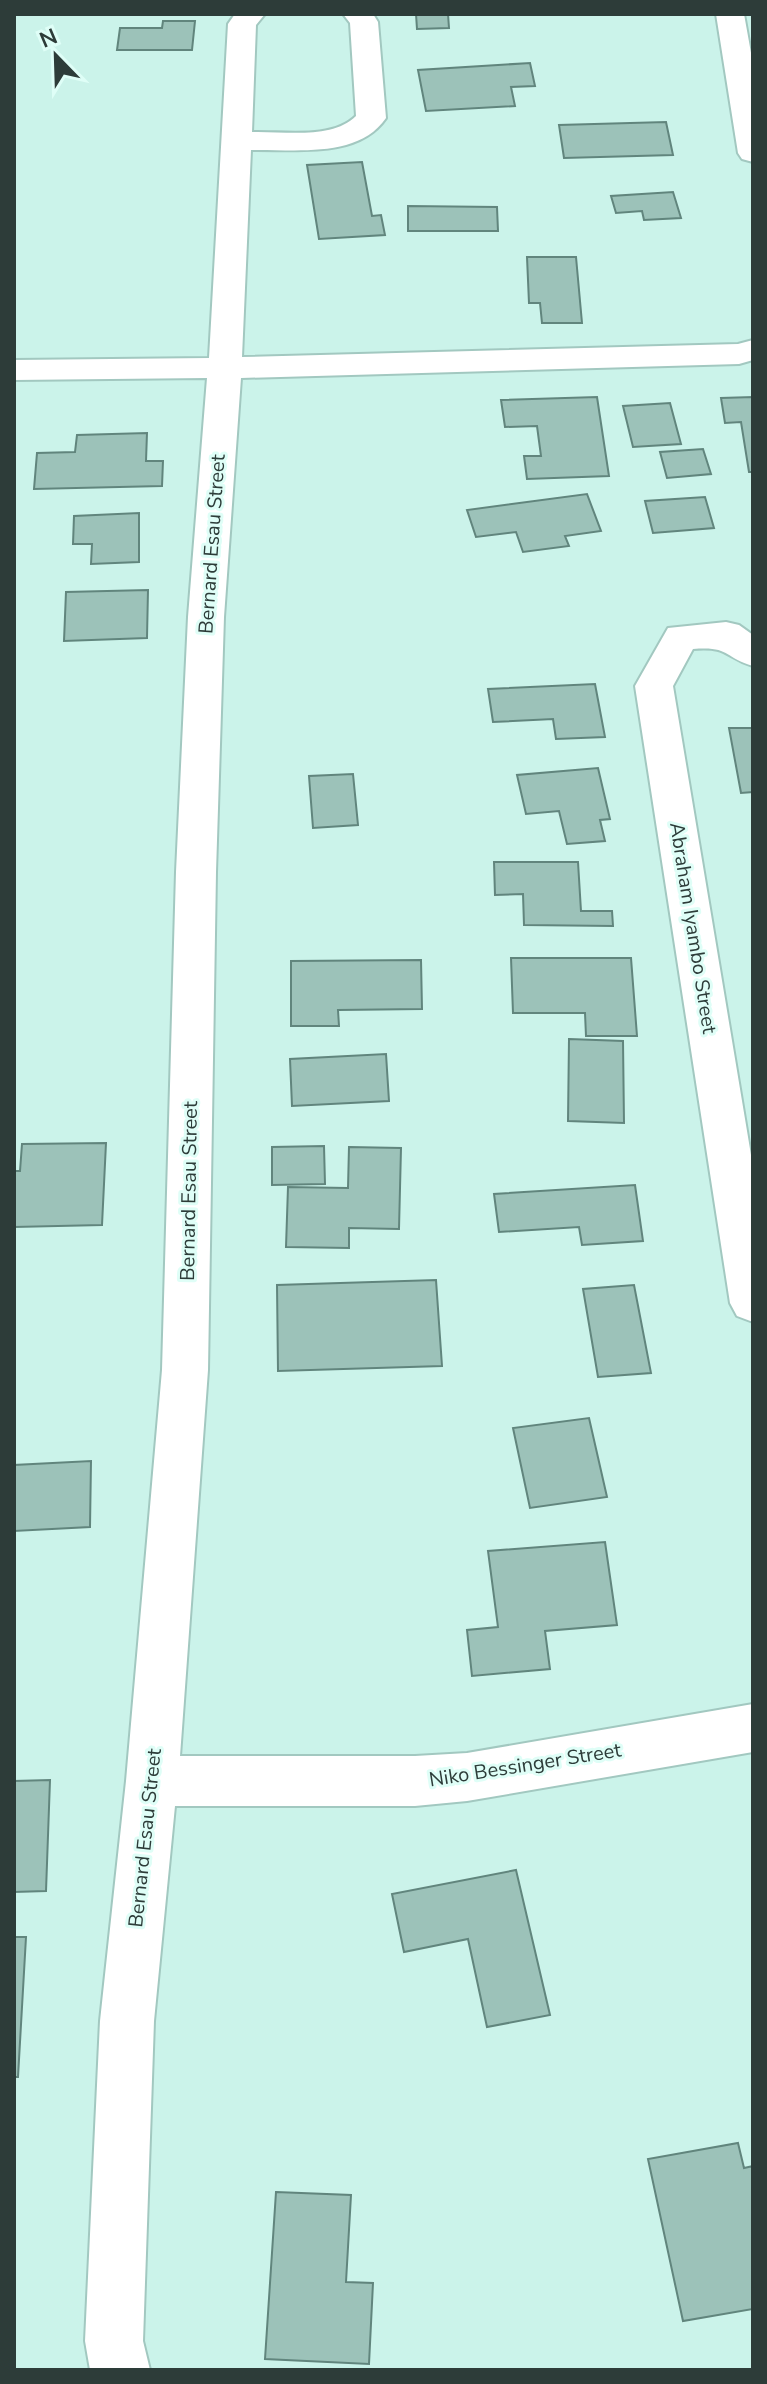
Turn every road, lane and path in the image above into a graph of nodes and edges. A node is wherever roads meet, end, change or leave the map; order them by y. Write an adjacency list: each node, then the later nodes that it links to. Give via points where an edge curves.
1 (251, 14): 5 (street, Bernard Esau Street, via 242,24)
2 (357, 14): 5 (street, via 364,22 371,118 356,133 330,139)
3 (730, 14): 4 (street)
4 (748, 95): 6 (street)
5 (237, 141): 8 (street, Bernard Esau Street)
6 (753, 153)
7 (753, 350): 8 (street)
8 (225, 368): 9 (street); 13 (street, Bernard Esau Street, via 206,617 185,1370)
9 (14, 370)
10 (753, 653): 11 (street, Abraham Iyambo Street, via 726,634 681,637 654,686)
11 (753, 1303)
12 (753, 1728): 13 (street, Niko Bessinger Street, via 467,1777)
13 (152, 1781): 14 (street, Bernard Esau Street, via 127,2021 114,2341)
14 (120, 2370)

